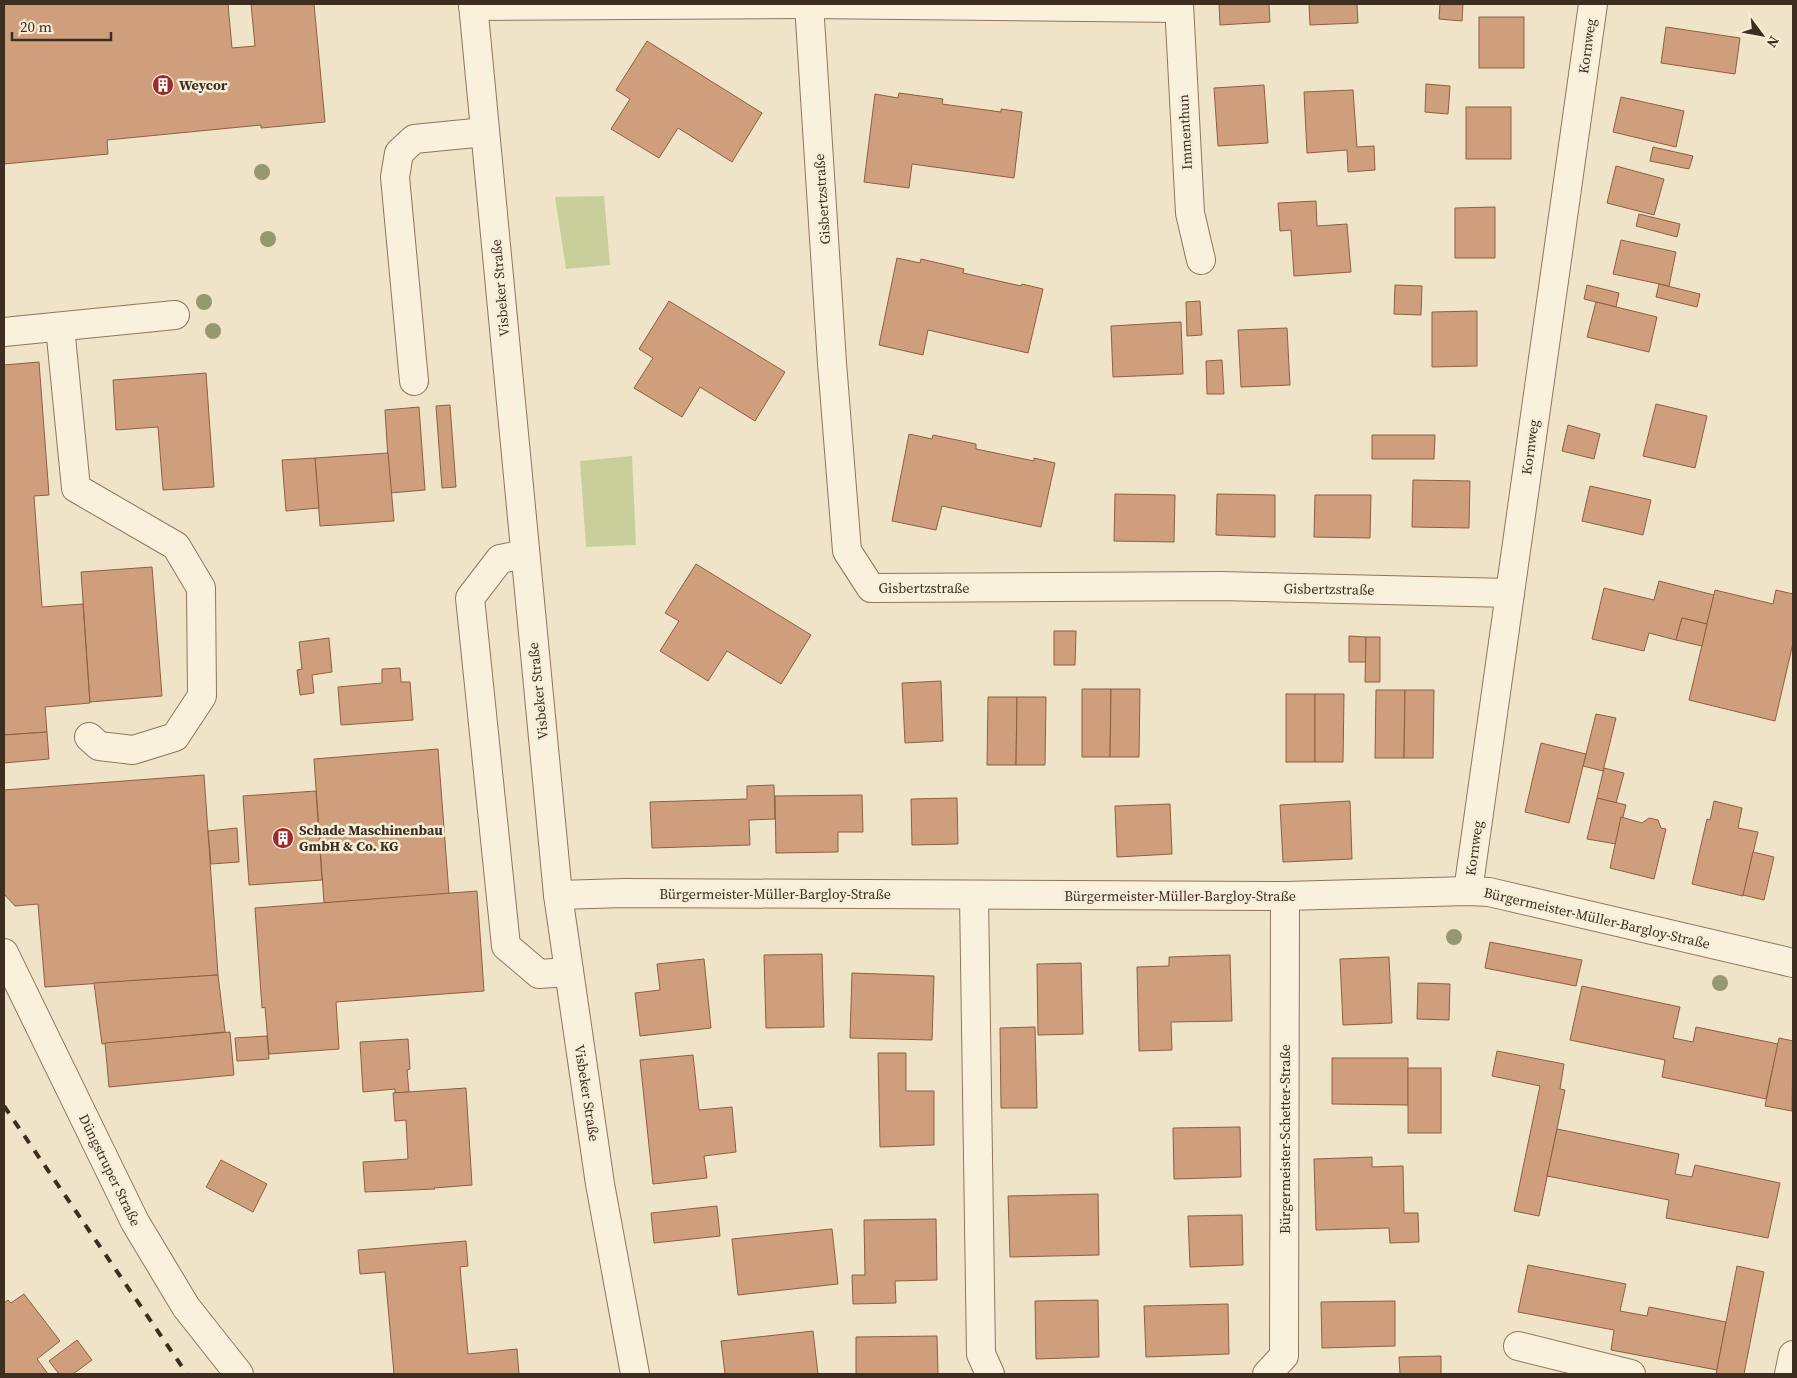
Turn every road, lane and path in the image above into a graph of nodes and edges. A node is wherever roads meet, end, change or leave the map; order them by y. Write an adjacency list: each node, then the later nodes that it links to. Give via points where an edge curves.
1 (809, 4): 3 (street); 4 (street); 12 (street, Gisbertzstraße, via 847,551 871,588 1220,586)
2 (1593, 4): 12 (street, Kornweg)
3 (473, 5): 5 (street, Visbeker Straße)
4 (1179, 6): 6 (street, Immenthun, via 1190,214)
5 (485, 132): 10 (street, via 414,139 399,153 395,177); 11 (street, Visbeker Straße)
6 (1201, 260)
7 (175, 315): 8 (street)
8 (60, 327): 9 (street); 13 (street, via 76,488 176,546 201,588 202,696 175,737 133,750 99,746)
9 (4, 332)
10 (414, 381)
11 (525, 554): 15 (street, Visbeker Straße); 20 (street, via 500,559 470,598 506,946 539,974)
12 (1510, 593): 14 (street, Kornweg)
13 (89, 737)
14 (1468, 891): 17 (street, Bürgermeister-Müller-Bargloy-Straße); 19 (street, Bürgermeister-Müller-Bargloy-Straße, via 1490,892)
15 (558, 894): 16 (street, Bürgermeister-Müller-Bargloy-Straße); 20 (street, Visbeker Straße)
16 (974, 895): 17 (street, Bürgermeister-Müller-Bargloy-Straße); 25 (street, via 981,1354)
17 (1285, 896): 26 (street, Bürgermeister-Schetter-Straße, via 1284,1356)
18 (4, 953): 23 (street, Düngstruper Straße, via 135,1222 186,1307)
19 (1793, 963)
20 (568, 972): 24 (street, Visbeker Straße, via 600,1184)
21 (1518, 1346): 27 (street)
22 (1793, 1355): 28 (street)
23 (239, 1374)
24 (635, 1374)
25 (990, 1374)
26 (1267, 1374)
27 (1631, 1374)
28 (1789, 1374)

